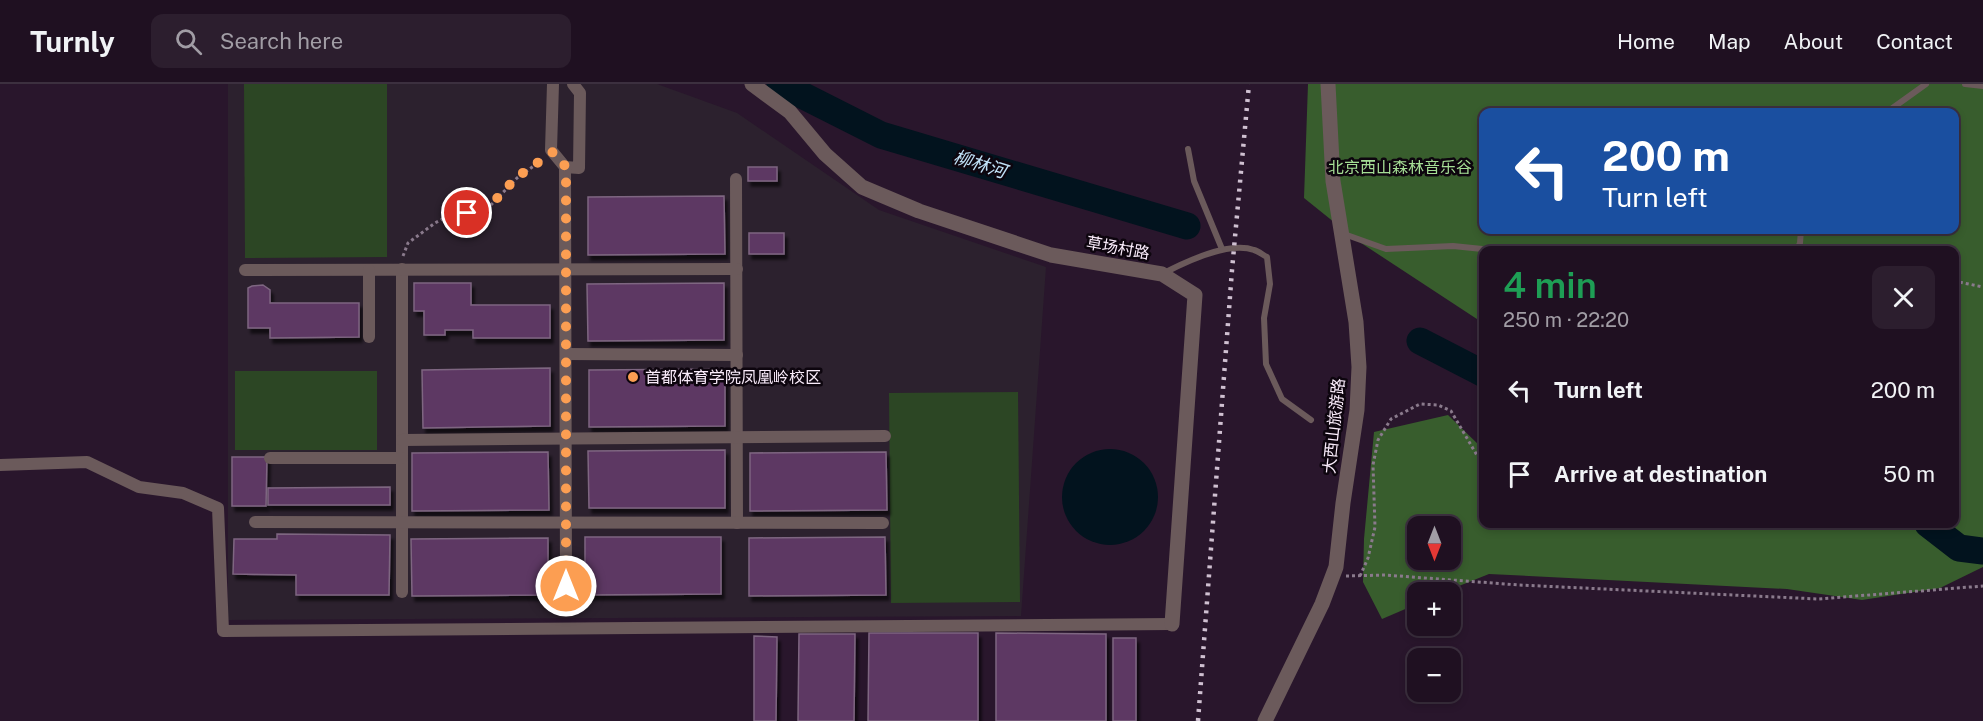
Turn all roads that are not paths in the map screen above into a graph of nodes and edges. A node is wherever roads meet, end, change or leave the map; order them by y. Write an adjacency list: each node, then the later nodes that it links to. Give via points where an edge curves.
1 (553, 84): 10 (street, via 550,150)
2 (573, 84): 10 (street, via 580,93 579,168)
3 (752, 84): 20 (street, 草场村路, via 790,112 825,154 862,187 919,212 1051,255)
4 (1328, 84): 12 (street, 大西山旅游路, via 1333,181)
5 (1926, 84): 8 (lane)
6 (1965, 84): 7 (lane)
7 (1983, 86)
8 (1893, 108)
9 (1188, 148): 13 (lane, via 1194,181)
10 (566, 167): 16 (street)
11 (736, 180): 17 (street)
12 (1341, 232): 14 (lane, via 1386,249); 40 (street, 大西山旅游路, via 1359,367 1338,556 1322,604)
13 (1222, 249): 20 (lane); 24 (lane, via 1253,249 1267,257 1266,363 1282,399)
14 (1479, 249)
15 (402, 269): 16 (street); 19 (street); 28 (street)
16 (566, 269): 17 (street); 22 (street)
17 (737, 269): 23 (street)
18 (245, 270): 19 (street)
19 (369, 270): 21 (street)
20 (1162, 274): 39 (street, 草场村路, via 1195,295)
21 (369, 337)
22 (566, 354): 23 (street); 27 (street)
23 (737, 355): 26 (street)
24 (1311, 420)
25 (885, 436): 26 (street)
26 (737, 437): 27 (street); 35 (street)
27 (566, 438): 28 (street); 34 (street)
28 (402, 440): 30 (street)
29 (270, 458): 30 (street)
30 (402, 458): 33 (street)
31 (0, 465): 39 (street, via 87,462 140,487 183,492 218,508 223,631)
32 (255, 522): 33 (street)
33 (402, 523): 34 (street); 38 (street)
34 (566, 523): 35 (street); 37 (street)
35 (737, 523): 36 (street)
36 (883, 523)
37 (566, 586)
38 (402, 592)
39 (1172, 624)
40 (1265, 721)

